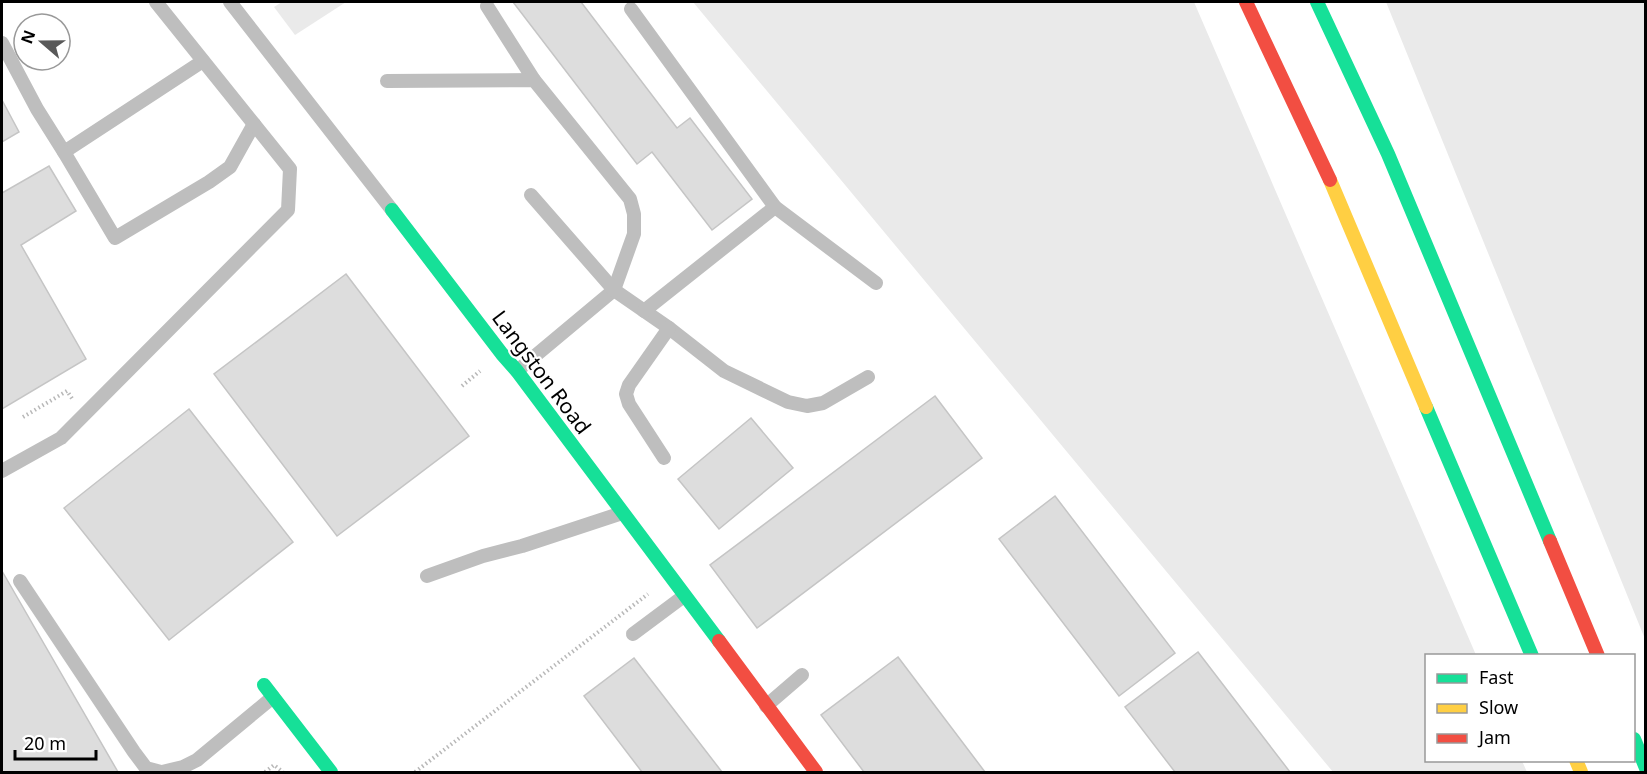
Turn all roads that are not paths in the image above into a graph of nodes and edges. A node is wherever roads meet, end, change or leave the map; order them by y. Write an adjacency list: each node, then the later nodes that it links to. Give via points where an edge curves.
1 (156, 2): 8 (lane)
2 (230, 2): 15 (lane, Langston Road)
3 (1246, 2): 29 (main road, via 1328,176)
4 (1317, 2): 30 (main road, via 1388,154)
5 (487, 6): 9 (lane)
6 (631, 9): 14 (lane)
7 (2, 43): 12 (lane)
8 (203, 61): 11 (lane); 12 (lane)
9 (534, 80): 10 (lane); 17 (lane, via 630,199 634,234)
10 (387, 81)
11 (254, 124): 12 (lane, via 230,167 115,237); 23 (lane, via 290,169 288,210 61,438)
12 (64, 152)
13 (531, 195): 17 (lane)
14 (775, 207): 16 (lane); 18 (lane)
15 (392, 210): 20 (main road, Langston Road)
16 (876, 284)
17 (614, 290): 18 (lane); 20 (lane)
18 (644, 311): 19 (lane)
19 (669, 328): 21 (lane, via 724,371 788,402 807,406 823,403); 22 (lane, via 628,385 626,394)
20 (517, 371): 24 (main road, Langston Road)
21 (868, 377)
22 (664, 458)
23 (2, 471)
24 (622, 513): 25 (lane); 27 (main road, Langston Road)
25 (427, 576)
26 (20, 581): 37 (lane, via 134,752 146,768)
27 (684, 597): 28 (lane); 34 (main road, Langston Road)
28 (633, 634)
29 (1531, 654)
30 (1597, 654)
31 (802, 675): 34 (lane)
32 (264, 685): 33 (main road)
33 (273, 697): 37 (lane, via 197,760); 38 (main road)
34 (766, 706): 39 (main road, Langston Road)
35 (1635, 742): 36 (main road)
36 (1646, 768)
37 (161, 772)
38 (331, 772)
39 (816, 772)

